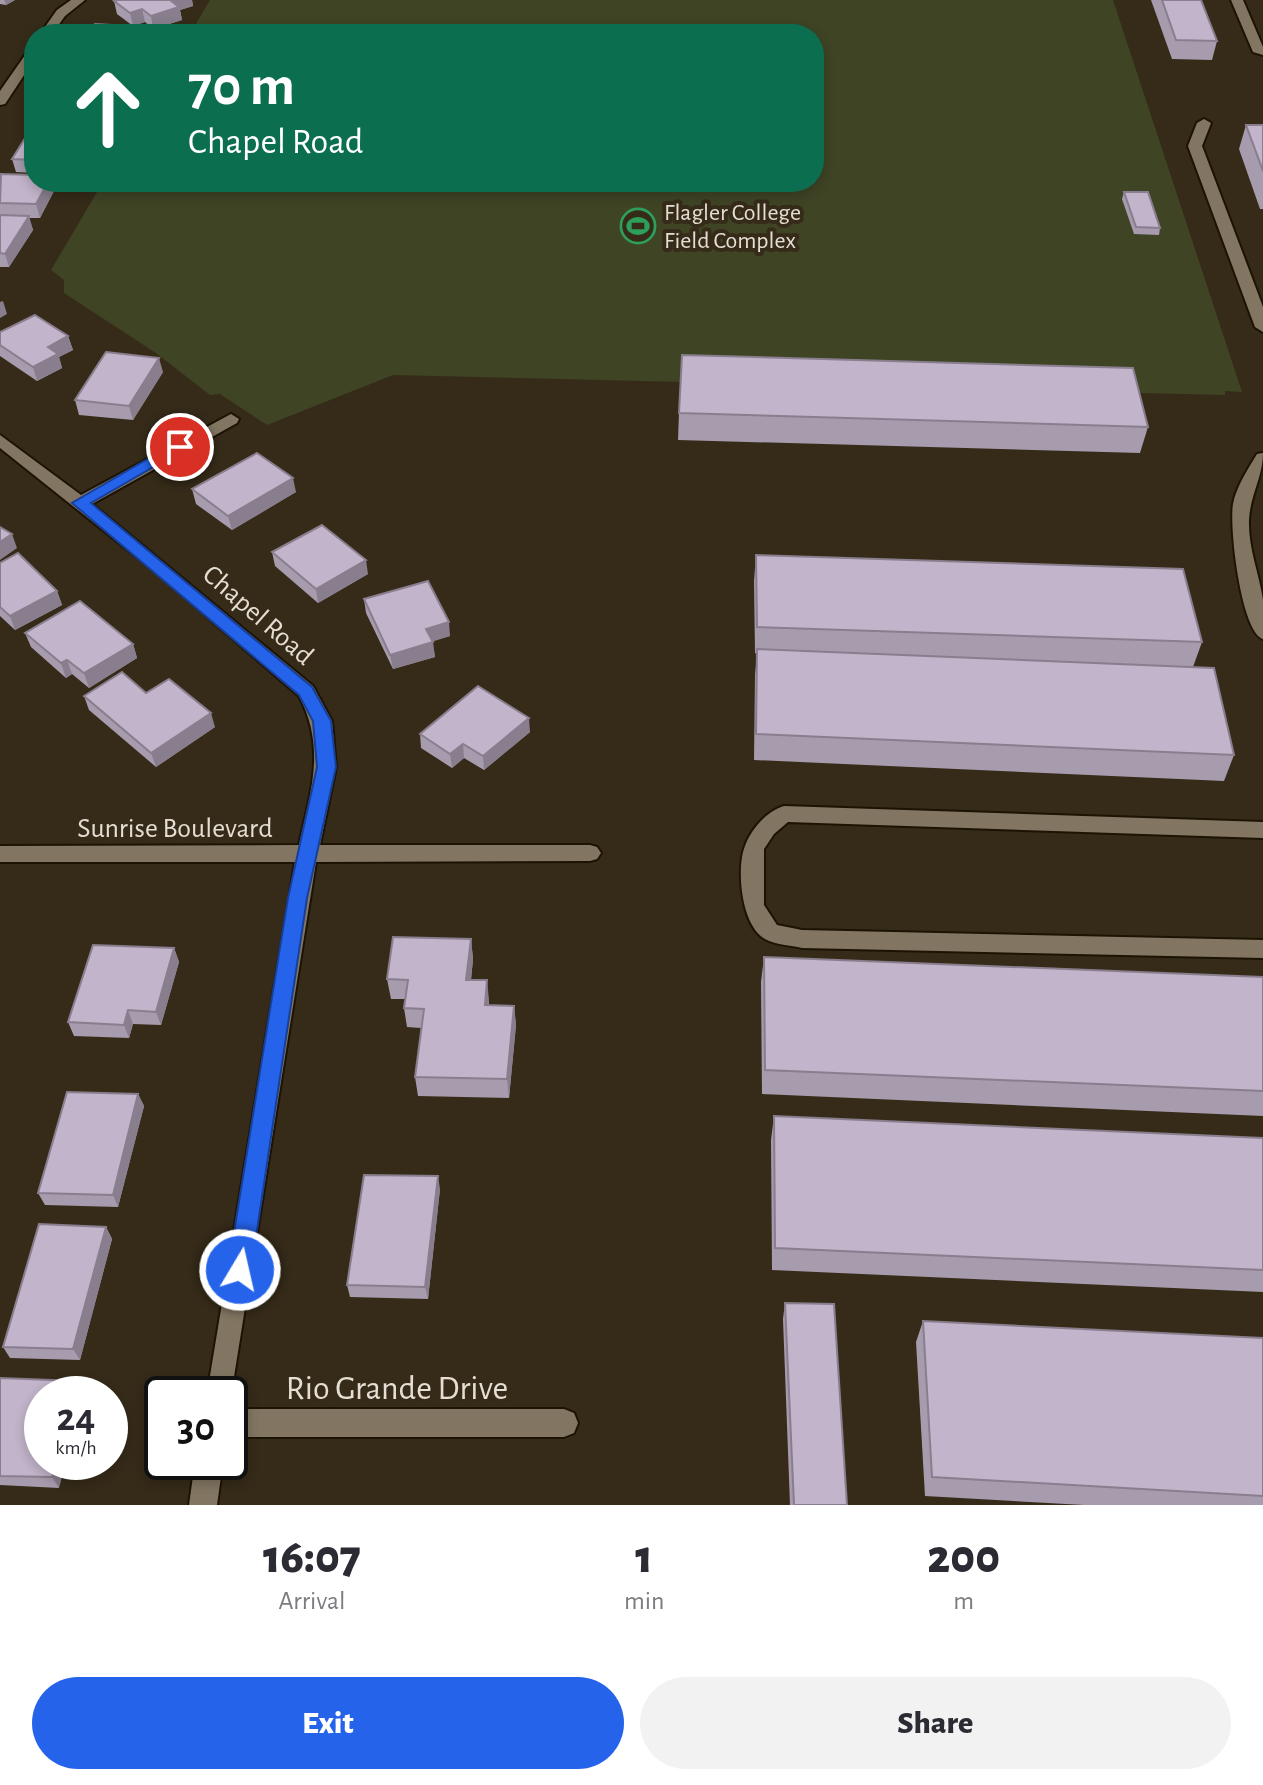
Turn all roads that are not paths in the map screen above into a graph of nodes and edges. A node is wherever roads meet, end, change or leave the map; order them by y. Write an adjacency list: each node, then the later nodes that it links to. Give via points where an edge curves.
1 (79, 0): 3 (street)
2 (1237, 0): 4 (street)
3 (53, 24)
4 (1259, 52)
5 (24, 66): 6 (street)
6 (0, 101)
7 (1204, 123): 8 (street, via 1195,146)
8 (1263, 327)
9 (231, 419): 12 (street)
10 (0, 440): 12 (street, Chapel Road)
11 (1263, 458): 13 (street, via 1242,501 1240,531)
12 (80, 503): 17 (street, Chapel Road, via 306,691 322,721 326,767)
13 (1263, 632)
14 (1263, 830): 18 (street, via 784,814 754,848 753,907 770,932 802,939)
15 (590, 853): 17 (street, Sunrise Boulevard)
16 (0, 854): 17 (street, Sunrise Boulevard)
17 (306, 856): 19 (street, Chapel Road)
18 (1263, 949)
19 (223, 1376)
20 (248, 1423): 21 (street, Rio Grande Drive)
21 (564, 1423)
22 (206, 1480): 23 (street)
23 (203, 1505)

